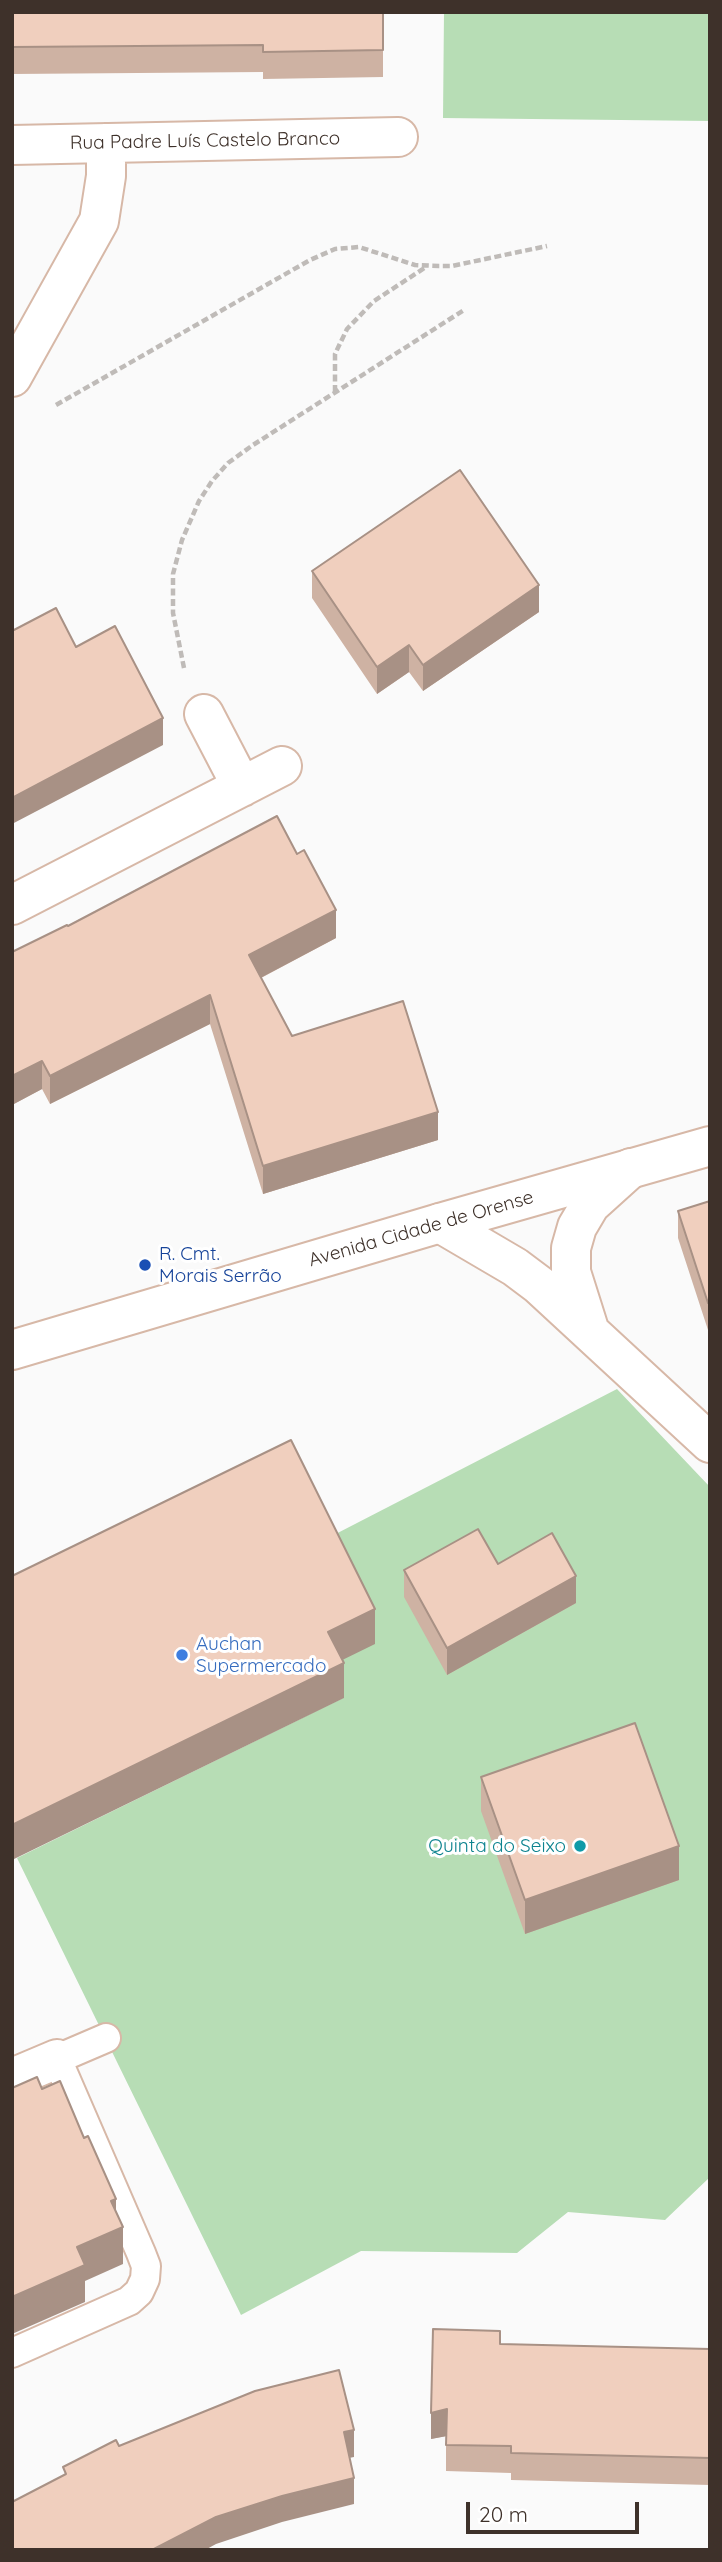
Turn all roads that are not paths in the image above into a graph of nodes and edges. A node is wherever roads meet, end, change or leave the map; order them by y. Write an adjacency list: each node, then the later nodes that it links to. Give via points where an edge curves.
1 (398, 137): 2 (street, Rua Padre Luís Castelo Branco)
2 (106, 143): 3 (street, Rua Padre Luís Castelo Branco); 4 (street, via 99,221)
3 (12, 145)
4 (12, 377)
5 (204, 714): 7 (street)
6 (282, 766): 7 (street)
7 (242, 787): 8 (street)
8 (12, 905)
9 (710, 1146): 10 (street, Avenida Cidade de Orense)
10 (631, 1168): 11 (street, Avenida Cidade de Orense); 12 (street, via 590,1205 571,1248 571,1272)
11 (440, 1223): 12 (street, via 515,1267); 13 (street, Avenida Cidade de Orense)
12 (589, 1331): 14 (street)
13 (12, 1350)
14 (710, 1443)
15 (106, 2038): 16 (lane)
16 (57, 2059): 17 (street); 18 (lane, via 141,2253 145,2279 128,2301)
17 (12, 2078)
18 (12, 2353)

